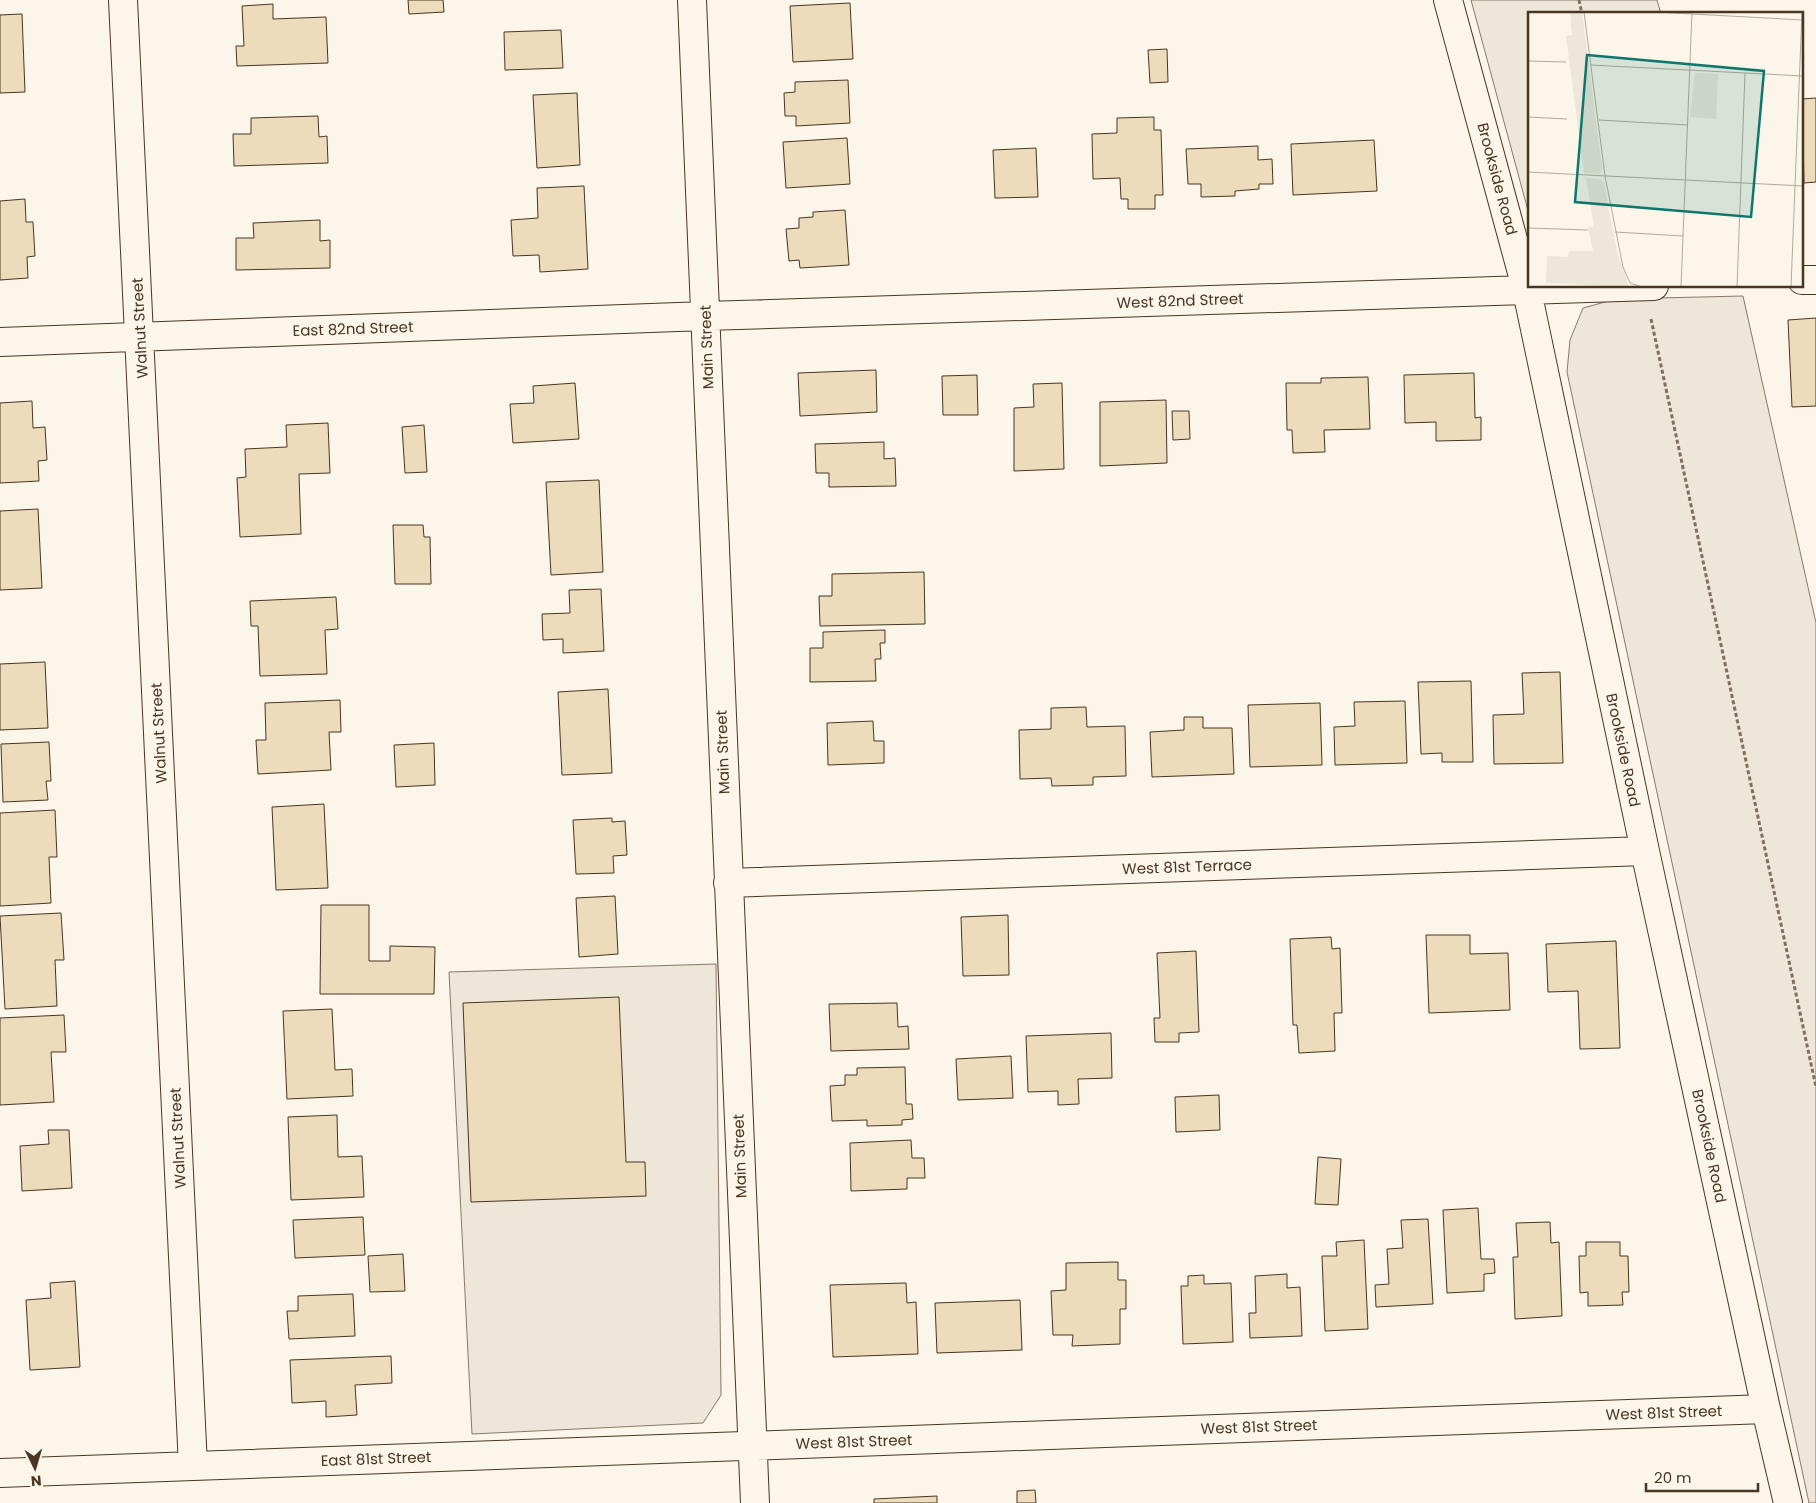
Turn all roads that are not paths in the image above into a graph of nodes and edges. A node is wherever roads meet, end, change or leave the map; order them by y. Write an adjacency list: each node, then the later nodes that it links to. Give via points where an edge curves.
1 (123, 0): 7 (street, Walnut Street)
2 (692, 0): 6 (street, Main Street)
3 (1448, 0): 5 (street, Brookside Road)
4 (1614, 288): 5 (street, West 82nd Street)
5 (1526, 291): 6 (street, West 82nd Street); 9 (street, Brookside Road)
6 (705, 316): 7 (street, East 82nd Street); 10 (street, Main Street)
7 (140, 337): 8 (street, East 82nd Street); 13 (street, Walnut Street)
8 (0, 342)
9 (1645, 852): 10 (street, West 81st Terrace); 11 (street, Brookside Road)
10 (728, 883): 12 (street, Main Street)
11 (1766, 1410): 12 (street, West 81st Street); 16 (street, Brookside Road)
12 (752, 1446): 13 (street, East 81st Street); 15 (street, Main Street)
13 (193, 1466): 14 (street, East 81st Street)
14 (0, 1473)
15 (755, 1503)
16 (1788, 1503)

